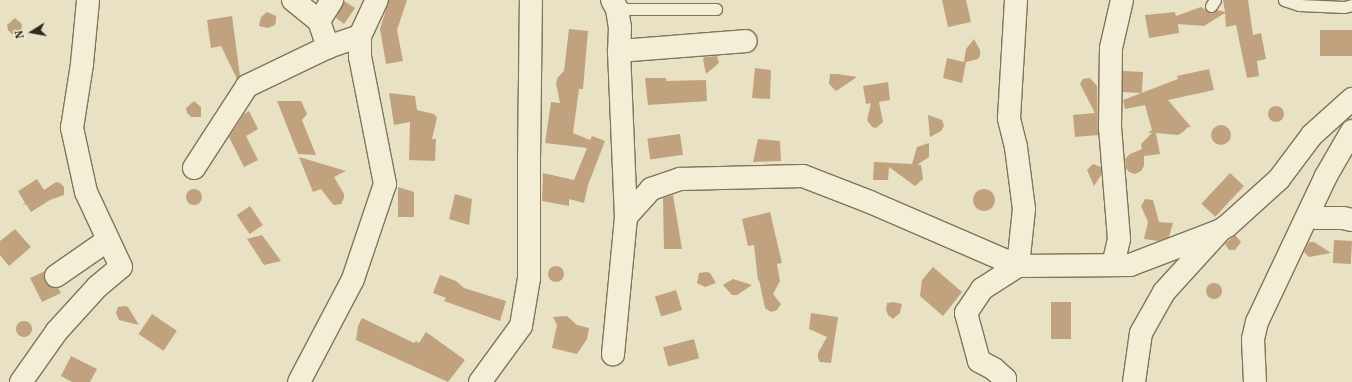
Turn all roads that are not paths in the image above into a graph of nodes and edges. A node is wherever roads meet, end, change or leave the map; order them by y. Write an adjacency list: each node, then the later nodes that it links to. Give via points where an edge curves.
1 (88, 0): 24 (street, via 72,128 86,192)
2 (293, 0): 12 (street)
3 (332, 0): 12 (street)
4 (377, 0): 13 (street)
5 (531, 0): 31 (street, via 530,278 521,326)
6 (1016, 0): 26 (street, via 1009,118 1016,147 1024,209)
7 (1122, 0): 25 (street, via 1111,48 1110,128 1119,239)
8 (1284, 0): 10 (lane, via 1299,5)
9 (614, 5): 11 (lane); 16 (street, via 620,27)
10 (1352, 5)
11 (716, 10)
12 (320, 21): 15 (street)
13 (360, 36): 15 (street); 30 (street, via 360,57 385,184 353,279)
14 (746, 41): 16 (street)
15 (328, 47): 19 (street, via 247,86)
16 (619, 51): 21 (street)
17 (1352, 99): 23 (street, via 1312,135 1279,179 1228,226)
18 (1352, 131): 20 (street, via 1326,176)
19 (194, 168)
20 (1308, 215): 22 (street); 34 (street, via 1257,322 1253,339)
21 (626, 217): 26 (street, via 651,189 680,179 802,176 870,202); 28 (street)
22 (1352, 220)
23 (1219, 231): 25 (street, via 1130,265); 33 (street, via 1164,292 1141,333)
24 (108, 240): 27 (street); 29 (street, via 121,267 97,288 57,331)
25 (1113, 265): 26 (street)
26 (1018, 266): 32 (street, via 982,288 966,313 979,361 994,369 1005,379)
27 (56, 276)
28 (613, 354)
29 (21, 382)
30 (299, 382)
31 (480, 382)
32 (1004, 382)
33 (1134, 382)
34 (1255, 382)

